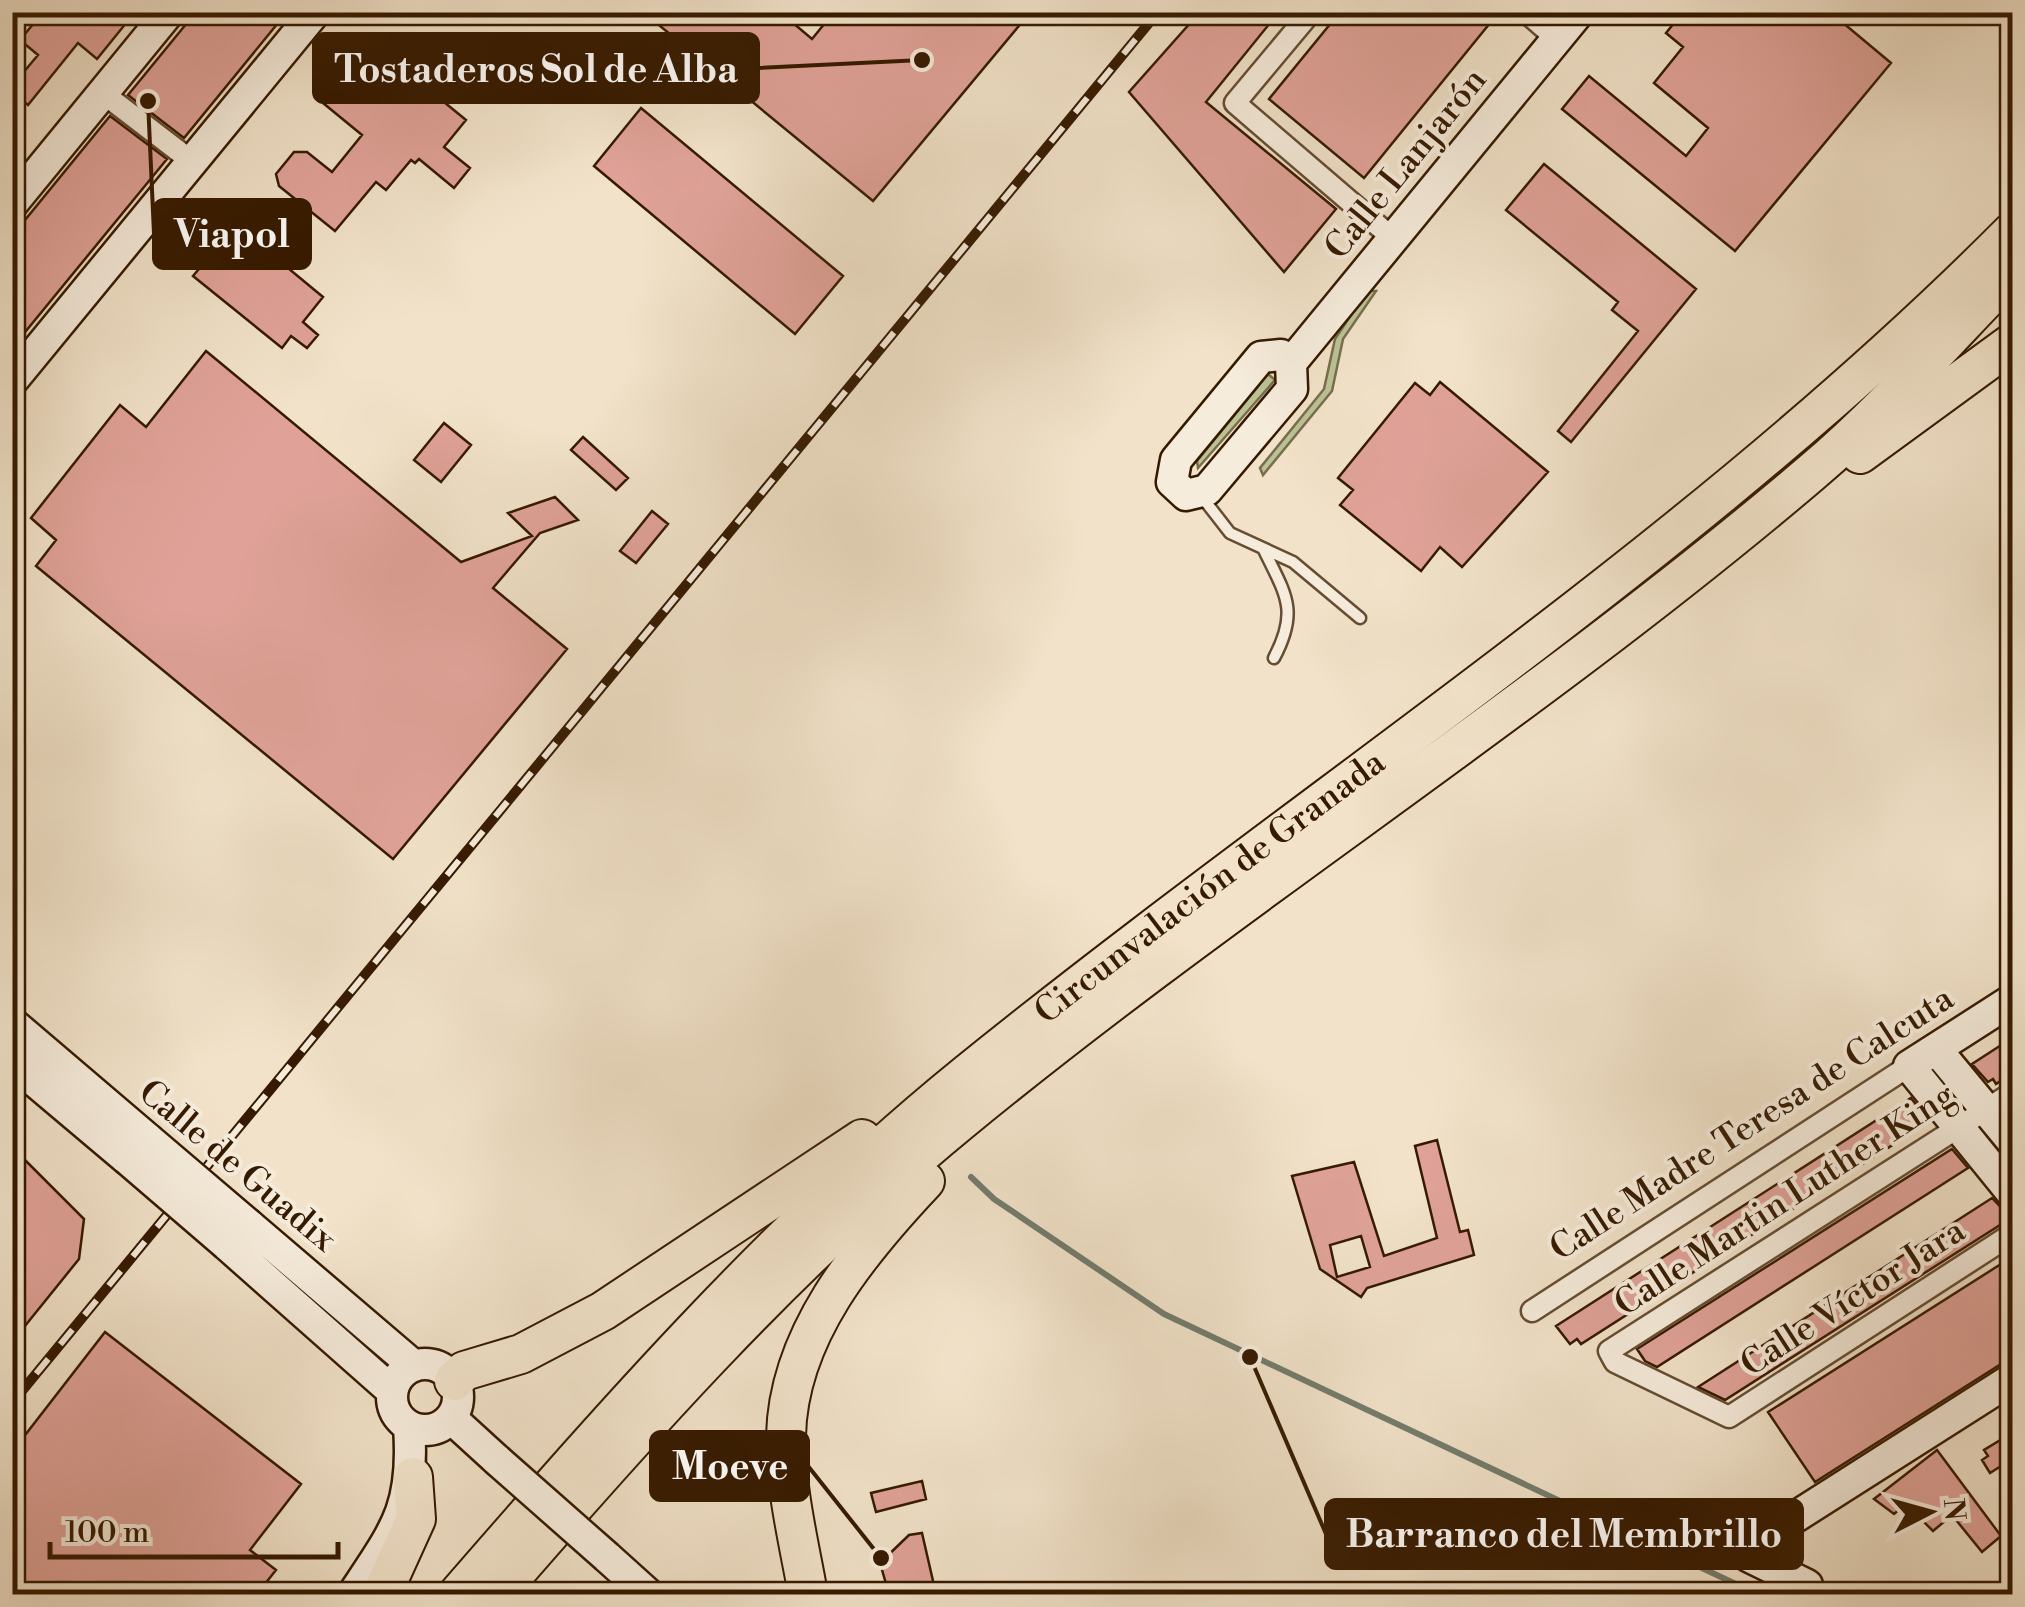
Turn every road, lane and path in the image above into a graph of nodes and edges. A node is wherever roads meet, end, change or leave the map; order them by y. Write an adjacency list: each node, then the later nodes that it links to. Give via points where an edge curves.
1 (169, 12): 6 (street)
2 (316, 12): 7 (street)
3 (1311, 12): 10 (street, Calle Lanjarón, via 1234,103)
4 (1579, 12): 5 (street, Calle Lanjarón)
5 (1548, 24): 10 (street, Calle Lanjarón); 16 (street, Calle Lanjarón)
6 (104, 94): 7 (street); 9 (street)
7 (194, 163): 17 (street)
8 (2012, 202): 14 (highway, via 1928,297)
9 (12, 204)
10 (1382, 228): 16 (street, Calle Lanjarón)
11 (2012, 232): 14 (highway, Circunvalación de Granada)
12 (2012, 272): 18 (highway, Circunvalación de Granada)
13 (2012, 299): 18 (highway, via 1927,380)
14 (1909, 334): 30 (highway, Circunvalación de Granada, via 1594,600)
15 (2012, 343): 19 (highway, via 1866,451)
16 (1286, 359): 20 (street, Calle Lanjarón, via 1292,389); 20 (street, Calle Lanjarón, via 1261,357 1176,460 1172,482 1186,496)
17 (12, 381)
18 (1891, 398): 19 (highway, Circunvalación de Granada)
19 (1811, 473): 24 (highway, Circunvalación de Granada, via 1570,668)
20 (1198, 493): 21 (lane, via 1230,534)
21 (1264, 549): 22 (lane, via 1294,562); 23 (lane, via 1289,600 1289,630)
22 (1360, 618)
23 (1274, 658)
24 (1159, 968): 54 (highway, Circunvalación de Granada, via 956,1124 825,1239 665,1404); 56 (highway, via 1127,1010 938,1167 839,1281 796,1376 786,1435)
25 (2012, 1000): 27 (street, Calle Madre Teresa de Calcuta)
26 (12, 1023): 35 (street, Calle de Guadix)
27 (1936, 1049): 29 (street, Calle Madre Teresa de Calcuta); 32 (street)
28 (12, 1062): 35 (street, Calle de Guadix)
29 (1909, 1066): 33 (street); 39 (street, Calle Madre Teresa de Calcuta)
30 (962, 1078): 42 (highway, via 922,1095 801,1183 603,1311); 53 (highway, Circunvalación de Granada, via 763,1258)
31 (2012, 1093): 32 (street, Calle Martin Luther King)
32 (1986, 1110): 33 (street, Calle Martin Luther King); 34 (street)
33 (1958, 1128): 36 (street); 44 (street, Calle Martin Luther King, via 1609,1352 1615,1362)
34 (2012, 1141)
35 (138, 1149): 38 (street, Calle de Guadix, bridge)
36 (2012, 1193)
37 (2012, 1234): 44 (street, Calle Víctor Jara)
38 (238, 1235): 40 (street, Calle de Guadix); 43 (street, Calle de Guadix)
39 (1532, 1310)
40 (414, 1366): 42 (street, via 432,1364); 43 (street)
41 (2012, 1379): 49 (street, via 1756,1542)
42 (454, 1380): 45 (street, via 458,1400)
43 (392, 1392): 46 (street, via 395,1412)
44 (1729, 1416)
45 (451, 1418): 46 (street, via 436,1429); 55 (street, bridge)
46 (409, 1426): 47 (street)
47 (413, 1477): 51 (street, via 394,1532); 52 (highway, via 416,1518)
48 (1706, 1535): 49 (street)
49 (1748, 1556): 50 (street)
50 (1812, 1591)
51 (353, 1594)
52 (382, 1594)
53 (458, 1594)
54 (497, 1594)
55 (648, 1594)
56 (808, 1594)

